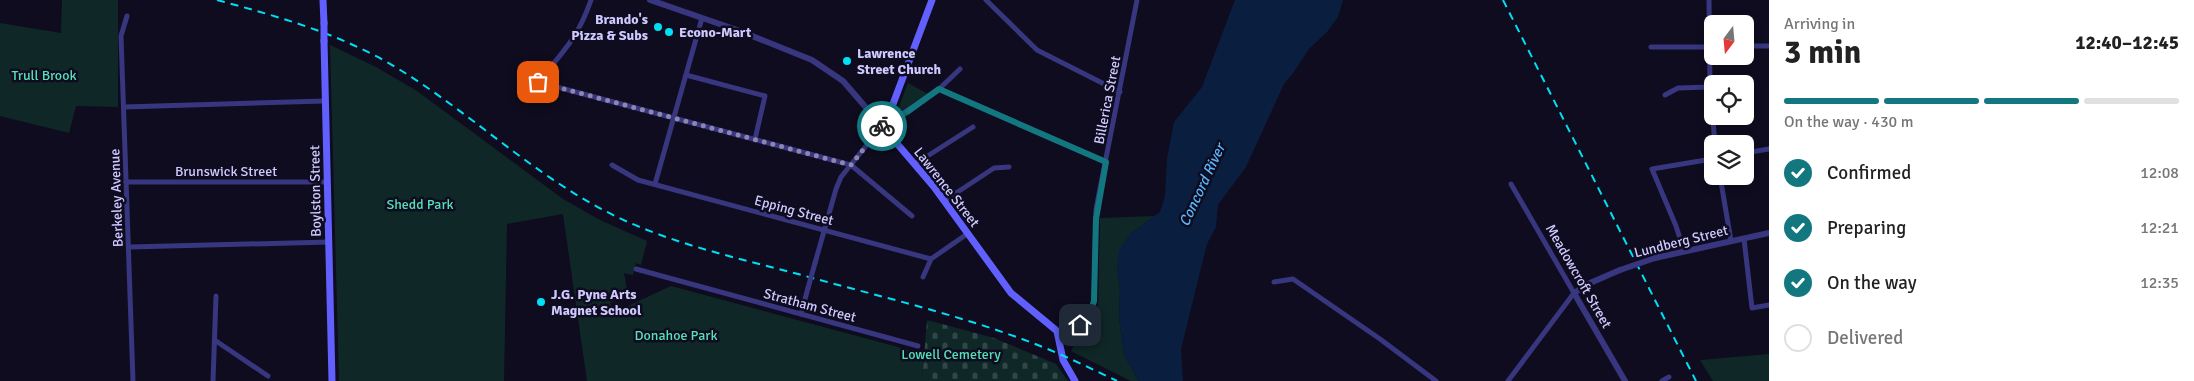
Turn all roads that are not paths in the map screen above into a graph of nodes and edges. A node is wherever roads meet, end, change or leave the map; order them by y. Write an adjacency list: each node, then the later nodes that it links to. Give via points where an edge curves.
1 (323, 0): 21 (main road, Boylston Street, bridge)
2 (591, 0): 23 (street, via 574,40 538,82)
3 (650, 0): 10 (street, Lawrence Street)
4 (932, 0): 24 (main road)
5 (986, 0): 19 (street, via 1037,50)
6 (1137, 0): 19 (street, Billerica Street)
7 (1710, 0): 8 (street)
8 (1710, 15)
9 (127, 16): 22 (street, Berkeley Avenue, via 121,36)
10 (702, 18): 16 (street); 24 (street, Lawrence Street, via 812,60 843,81)
11 (1704, 46): 14 (street)
12 (1754, 46): 13 (street)
13 (1769, 46)
14 (1651, 47)
15 (960, 69): 18 (street)
16 (686, 75): 23 (street); 26 (street, via 765,96)
17 (1704, 88): 20 (street, via 1678,88)
18 (939, 89): 24 (street); 30 (street)
19 (1120, 92): 30 (street, Billerica Street)
20 (1665, 95)
21 (325, 101): 22 (street); 36 (main road, Boylston Street)
22 (124, 107): 35 (street, Berkeley Avenue)
23 (674, 116): 26 (street); 37 (street)
24 (882, 126): 31 (main road, Lawrence Street); 33 (street)
25 (973, 127): 31 (street)
26 (755, 139): 33 (street)
27 (1769, 149): 28 (street)
28 (1754, 152)
29 (1704, 160): 49 (street, via 1652,169)
30 (1106, 162): 58 (street, Billerica Street, via 1096,209 1093,308 1080,325)
31 (915, 164): 40 (main road, Lawrence Street)
32 (612, 165): 37 (street, Epping Street, via 630,176)
33 (851, 165): 41 (street); 42 (street, via 838,183)
34 (1009, 167): 40 (street, via 994,168)
35 (126, 182): 36 (street, Brunswick Street); 48 (street, Berkeley Avenue)
36 (327, 182): 47 (main road, Boylston Street)
37 (655, 184): 42 (street, Epping Street)
38 (1511, 184): 54 (street, Meadowcroft Street)
39 (1721, 185): 46 (street)
40 (944, 201): 43 (main road, Lawrence Street)
41 (912, 216)
42 (824, 230): 50 (street, Epping Street); 57 (street, bridge)
43 (967, 234): 50 (street); 58 (main road, Lawrence Street, via 1011,293 1053,327)
44 (1769, 234): 45 (street, Lundberg Street)
45 (1744, 238): 46 (street, Lundberg Street); 56 (street, via 1752,308)
46 (1730, 241): 49 (street, Lundberg Street)
47 (329, 242): 48 (street); 65 (main road, Boylston Street)
48 (130, 247): 63 (street, Berkeley Avenue)
49 (1684, 251): 54 (street, Lundberg Street, bridge, via 1620,270)
50 (931, 259): 52 (street)
51 (636, 269): 57 (street, Stratham Street)
52 (923, 277)
53 (1274, 282): 67 (street, via 1293,279)
54 (1574, 293): 68 (street); 69 (street, Meadowcroft Street)
55 (216, 296): 59 (street)
56 (1769, 305)
57 (801, 314): 60 (street, Stratham Street)
58 (1059, 336): 66 (main road, via 1063,360)
59 (216, 341): 61 (street); 64 (street)
60 (918, 346)
61 (268, 376)
62 (1669, 377): 70 (street)
63 (133, 381)
64 (213, 381)
65 (332, 381)
66 (1076, 381)
67 (1436, 381)
68 (1508, 381)
69 (1625, 381)
70 (1662, 381)

